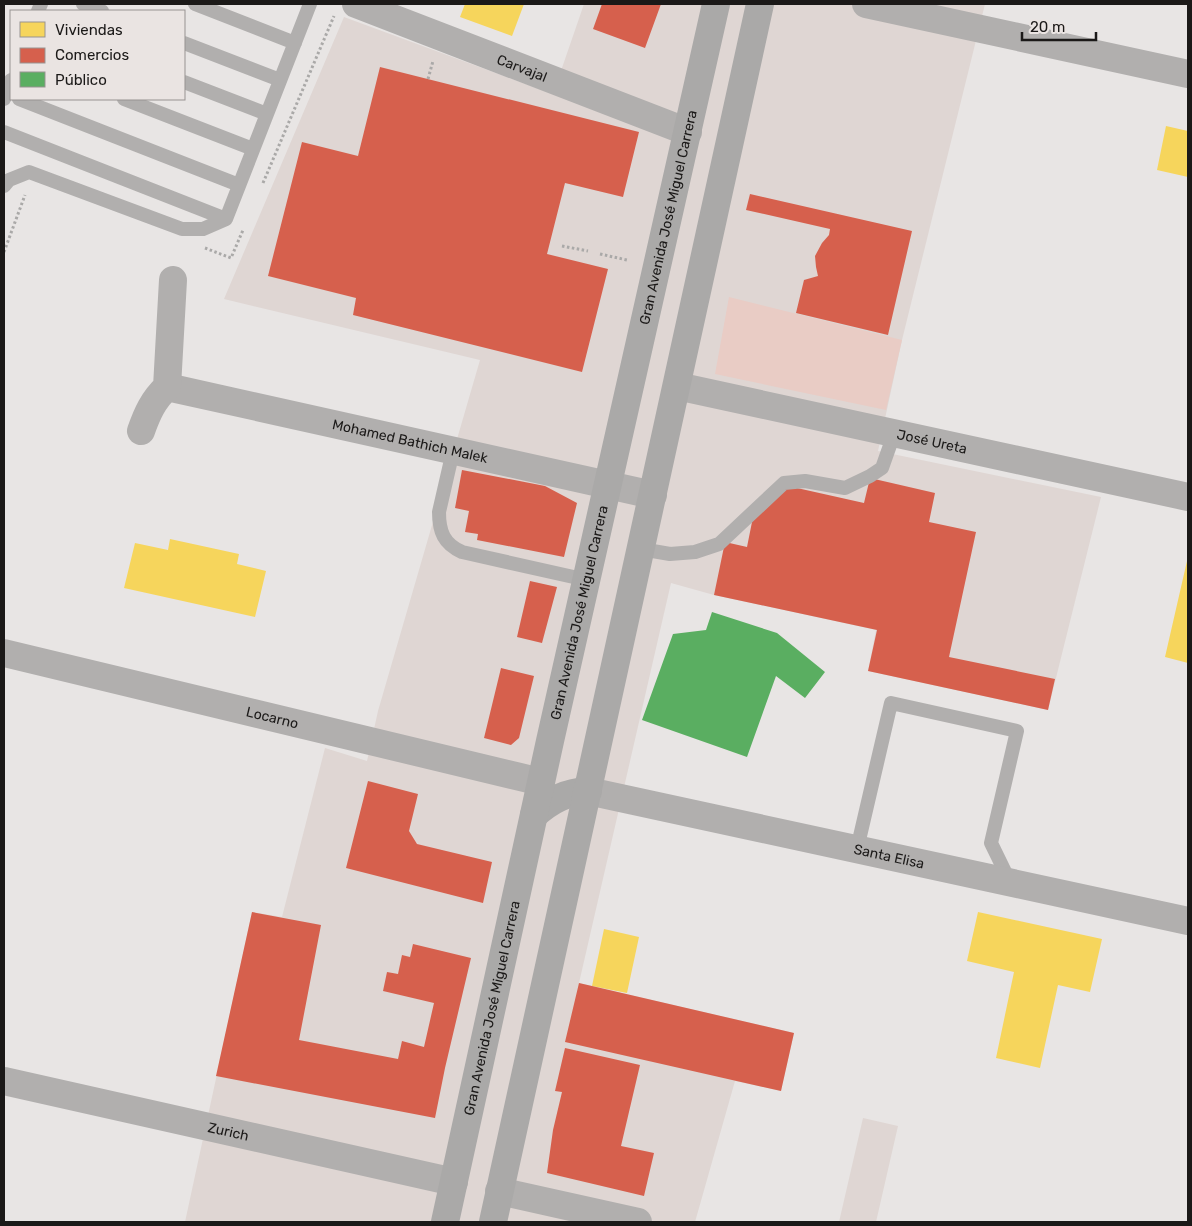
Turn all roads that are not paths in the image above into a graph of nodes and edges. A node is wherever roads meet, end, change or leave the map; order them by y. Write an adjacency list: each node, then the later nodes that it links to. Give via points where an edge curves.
1 (83, 4): 8 (lane)
2 (194, 4): 11 (lane)
3 (310, 4): 11 (lane)
4 (356, 4): 9 (street, Carvajal)
5 (716, 4): 19 (main road, Gran Avenida José Miguel Carrera)
6 (760, 4): 25 (main road)
7 (866, 4): 12 (street)
8 (99, 10)
9 (404, 12): 19 (street, Carvajal)
10 (185, 43): 13 (lane)
11 (295, 43): 13 (lane)
12 (1188, 74)
13 (280, 80): 17 (lane)
14 (185, 82): 17 (lane)
15 (22, 100): 21 (lane)
16 (127, 100): 20 (lane)
17 (266, 114): 20 (lane)
18 (4, 132): 23 (lane)
19 (688, 132): 30 (main road, Gran Avenida José Miguel Carrera)
20 (253, 149): 21 (lane)
21 (239, 185): 23 (lane)
22 (4, 186): 23 (lane, via 9,180 29,172 182,229 203,229)
23 (226, 219)
24 (174, 280): 26 (street)
25 (677, 386): 28 (street, José Ureta); 31 (main road)
26 (167, 387): 27 (street, via 155,400); 29 (street, Mohamed Bathich Malek)
27 (141, 431)
28 (894, 434): 32 (street, José Ureta); 33 (lane, via 882,468 844,488 805,481 784,483 719,544 695,552 670,554)
29 (453, 451): 30 (street, Mohamed Bathich Malek); 34 (lane, via 439,512 446,541 452,547)
30 (608, 486): 31 (street, Mohamed Bathich Malek); 34 (main road, Gran Avenida José Miguel Carrera)
31 (653, 495): 33 (main road)
32 (1188, 497)
33 (641, 549): 37 (main road)
34 (587, 580): 36 (main road, Gran Avenida José Miguel Carrera)
35 (4, 653): 36 (street, Locarno)
36 (541, 782): 38 (main road, Gran Avenida José Miguel Carrera)
37 (588, 791): 38 (main road, via 561,796); 39 (street, Santa Elisa); 44 (main road)
38 (534, 815): 43 (main road, Gran Avenida José Miguel Carrera)
39 (857, 849): 40 (street, Santa Elisa); 40 (lane, via 891,703 1017,731 991,843)
40 (1010, 882): 41 (street, Santa Elisa)
41 (1188, 921)
42 (4, 1081): 43 (street, Zurich)
43 (454, 1182): 45 (main road, Gran Avenida José Miguel Carrera)
44 (499, 1191): 46 (main road); 47 (street)
45 (445, 1222)
46 (493, 1222)
47 (638, 1222)

